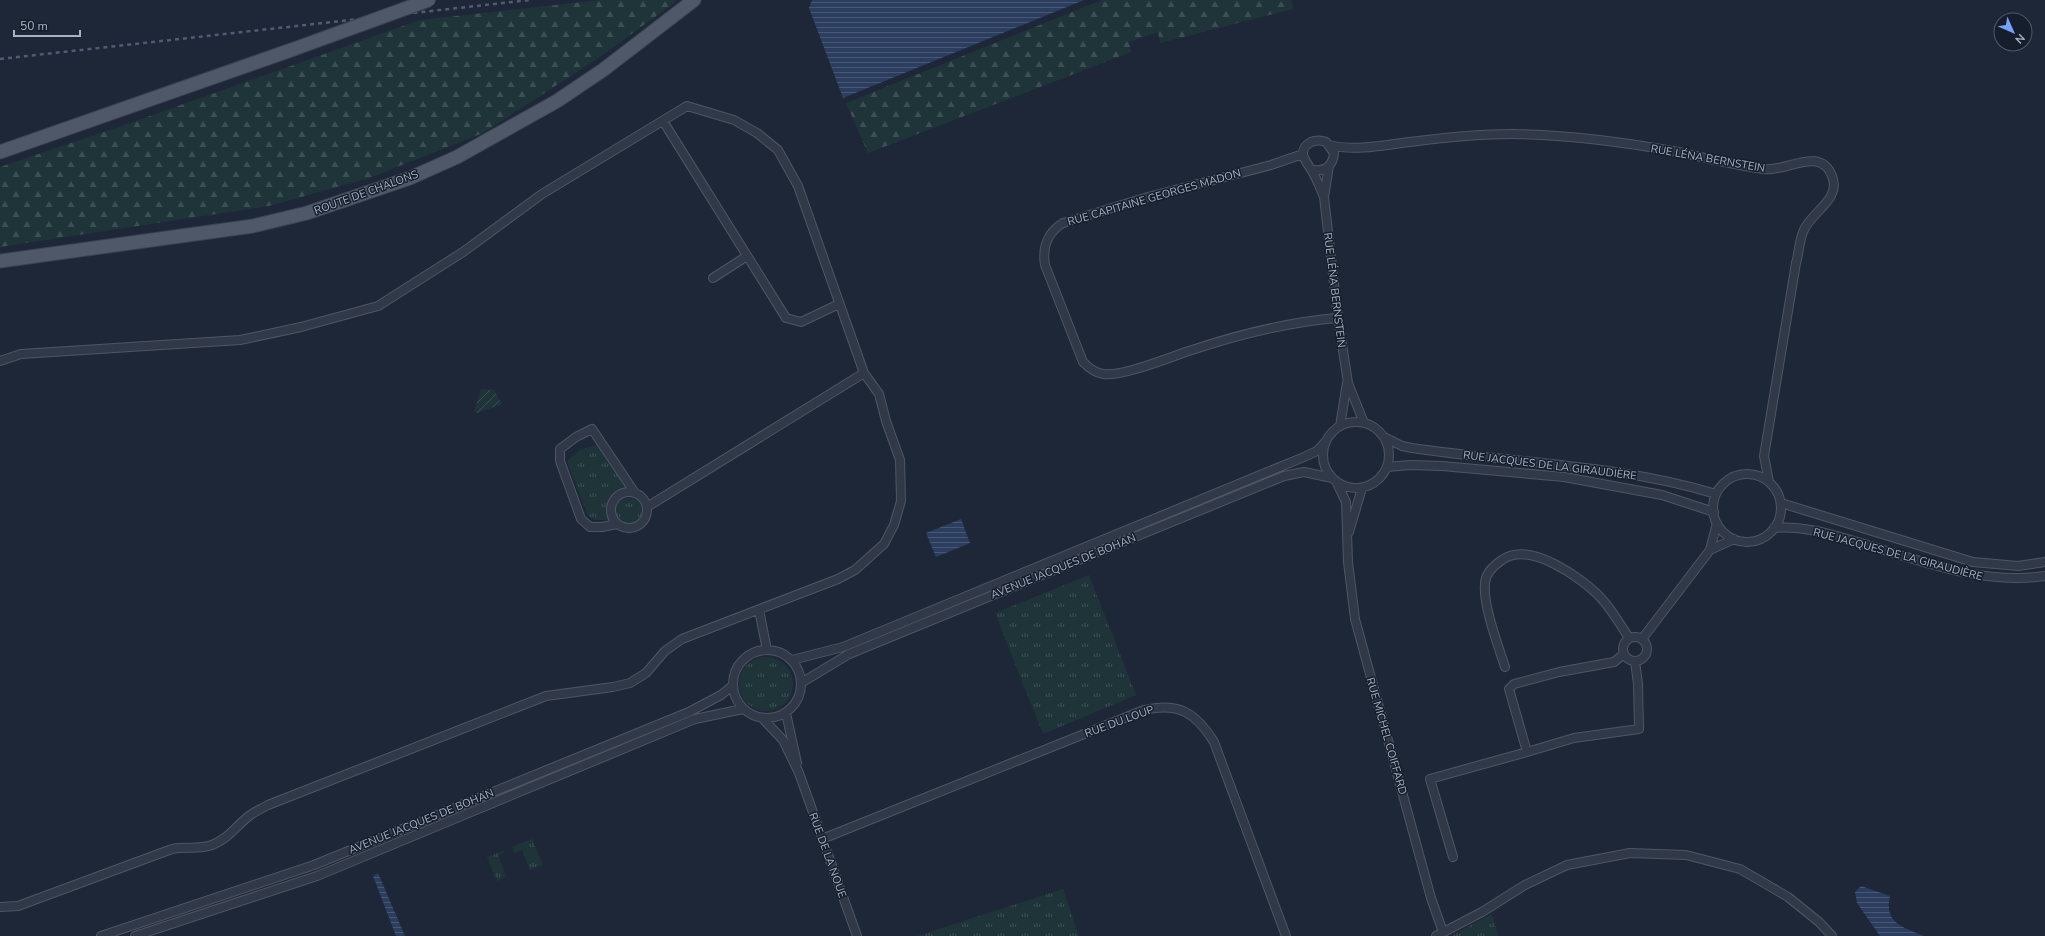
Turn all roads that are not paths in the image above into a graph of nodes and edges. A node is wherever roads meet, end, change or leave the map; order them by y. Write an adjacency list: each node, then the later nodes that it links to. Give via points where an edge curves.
1 (429, 0): 5 (main road, bridge)
2 (690, 3): 11 (main road, ROUTE DE CHALONS, via 558,101 457,157 410,178 307,213 253,226)
3 (663, 121): 10 (street); 13 (street, via 688,106 734,120 758,132 778,150 798,186); 15 (street, via 542,194 463,252 378,306 240,340 21,354)
4 (1329, 144): 6 (street, via 1313,141 1305,148); 7 (street, via 1334,158); 24 (street, RUE LÉNA BERNSTEIN, via 1342,148 1359,148 1447,137 1513,134 1619,142 1765,170 1792,166 1805,160 1814,160 1822,164 1831,174 1834,190 1812,216 1803,232 1796,262 1764,456)
5 (0, 152)
6 (1303, 154): 8 (street, via 1304,162); 14 (street, RUE CAPITAINE GEORGES MADON, via 1063,223 1046,240 1044,256 1083,362 1089,368 1104,374 1124,372 1190,350 1260,331 1318,319)
7 (1329, 166): 8 (street, via 1320,171); 9 (street, RUE LÉNA BERNSTEIN)
8 (1311, 169): 9 (street, RUE LÉNA BERNSTEIN)
9 (1324, 197): 14 (street, RUE LÉNA BERNSTEIN)
10 (747, 256): 12 (street); 13 (street, via 786,318 801,322)
11 (0, 261)
12 (713, 278)
13 (839, 304): 16 (street)
14 (1338, 318): 17 (street, RUE LÉNA BERNSTEIN)
15 (0, 361)
16 (864, 373): 29 (street); 39 (street, via 879,394 900,460 901,501 894,525 884,544 855,570)
17 (1348, 382): 18 (street); 19 (street)
18 (1364, 423): 19 (street); 20 (street, via 1372,426)
19 (1340, 426): 21 (street)
20 (1384, 437): 22 (street, via 1389,457); 27 (street, RUE JACQUES DE LA GIRAUDIÈRE, via 1412,448 1606,470 1686,485)
21 (1326, 441): 23 (street, via 1323,461 1326,470); 44 (street, AVENUE JACQUES DE BOHAN, via 1317,451 843,647)
22 (1387, 467): 25 (street, via 1373,484); 30 (street, RUE JACQUES DE LA GIRAUDIÈRE, via 1442,466 1564,477 1662,495)
23 (1335, 481): 25 (street, via 1354,488); 34 (street, RUE MICHEL COIFFARD, via 1346,502); 47 (street, AVENUE JACQUES DE BOHAN, via 1304,472 1284,476 849,654)
24 (1769, 482): 27 (street, via 1762,477 1749,474 1735,477 1725,483); 28 (street, via 1781,498)
25 (1362, 488): 34 (street, RUE MICHEL COIFFARD)
26 (635, 493): 29 (street, via 643,498); 32 (street, via 622,493 613,501 611,513); 32 (street, via 592,429 560,449 560,462 581,519 590,528)
27 (1716, 494): 30 (street)
28 (1781, 503): 33 (street, via 1778,523); 37 (street, RUE JACQUES DE LA GIRAUDIÈRE, via 1973,562 2018,566)
29 (647, 507): 32 (street, via 645,519 637,527 625,528)
30 (1714, 512): 31 (street)
31 (1717, 523): 35 (street, via 1722,531); 36 (street)
32 (617, 524)
33 (1774, 528): 35 (street, via 1758,541 1745,542); 38 (street, RUE JACQUES DE LA GIRAUDIÈRE, via 1790,526 1839,536 1953,570 1990,578 2024,579)
34 (1348, 537): 57 (street, RUE MICHEL COIFFARD, via 1355,619 1432,898)
35 (1734, 539): 36 (street)
36 (1710, 550): 41 (street)
37 (2045, 562)
38 (2045, 576)
39 (759, 610): 42 (street); 56 (street, via 673,644 646,673 630,683 546,696 268,805 248,816 229,835 213,845 172,849 18,906)
40 (1629, 638): 41 (street); 43 (street, via 1623,645); 46 (street, via 1605,603 1581,580 1535,556 1516,554 1494,566 1484,583 1489,613)
41 (1642, 639): 45 (street, via 1647,652 1640,660)
42 (767, 650): 44 (street, via 780,653); 48 (street, via 758,651 742,660 736,668)
43 (1624, 654): 45 (street); 52 (street, via 1614,662 1559,672 1514,684 1509,689)
44 (792, 660): 47 (street, via 797,667)
45 (1635, 661): 52 (street, via 1639,729 1574,738)
46 (1505, 667)
47 (801, 683): 50 (street, via 798,700)
48 (732, 686): 49 (street, via 736,700); 58 (street, AVENUE JACQUES DE BOHAN, via 721,695 689,712 314,865)
49 (743, 710): 51 (street); 59 (street, AVENUE JACQUES DE BOHAN, via 695,719 317,876)
50 (786, 712): 51 (street, via 775,718); 53 (street)
51 (762, 719): 53 (street, via 783,740)
52 (1526, 752): 55 (street, via 1430,779)
53 (799, 773): 54 (street, RUE DE LA NOUE)
54 (822, 839): 60 (street, RUE DE LA NOUE); 61 (street, RUE DU LOUP, via 1144,710 1159,706 1177,708 1193,716 1205,727 1214,742)
55 (1453, 857)
56 (0, 906)
57 (1439, 934): 62 (street, via 1482,912 1525,885 1567,865 1630,853 1686,856 1740,870 1788,897)
58 (101, 936)
59 (135, 936)
60 (857, 936)
61 (1286, 936)
62 (1832, 936)

